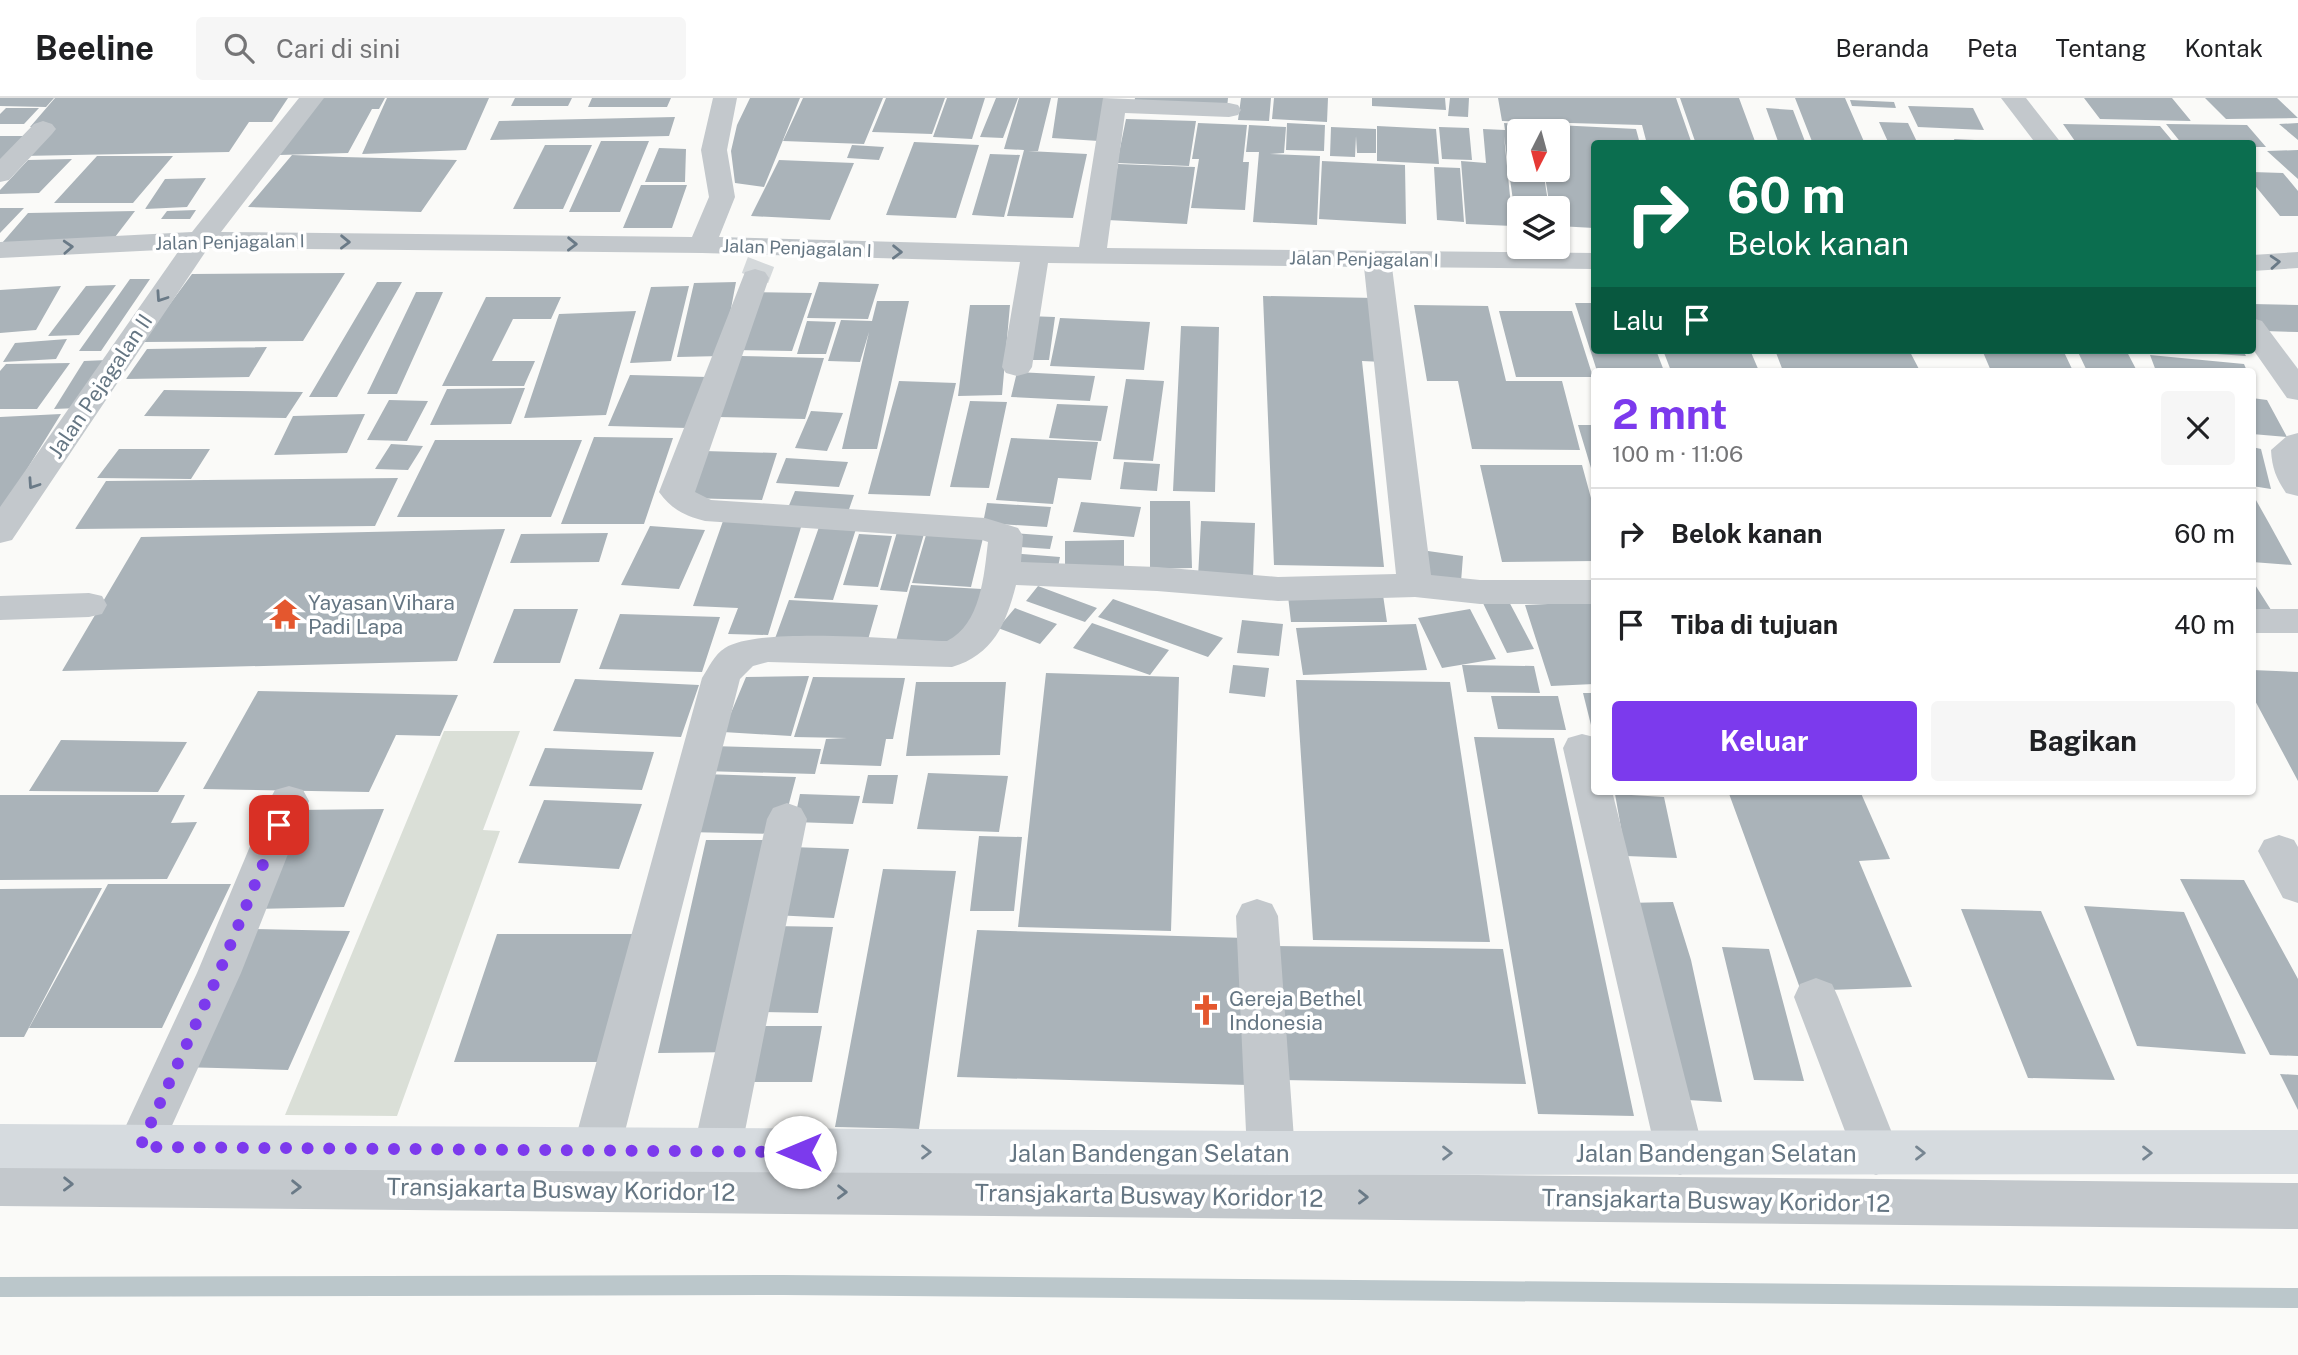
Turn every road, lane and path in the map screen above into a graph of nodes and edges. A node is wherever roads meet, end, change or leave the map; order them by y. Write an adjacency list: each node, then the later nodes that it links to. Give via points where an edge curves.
1 (312, 98): 9 (street, Jalan Pejagalan II)
2 (725, 98): 10 (street, via 715,150 722,197)
3 (2013, 98): 7 (street)
4 (1114, 101): 5 (street); 13 (street)
5 (1229, 110)
6 (43, 129): 8 (street)
7 (2047, 140)
8 (0, 174)
9 (200, 240): 10 (street, Jalan Penjagalan I, one-way to 10); 11 (street, Jalan Penjagalan I, one-way to 9); 24 (street, Jalan Pejagalan II, one-way to 24)
10 (702, 245): 17 (street, Jalan Penjagalan I)
11 (0, 250)
12 (1035, 254): 13 (street, Jalan Penjagalan I); 17 (street, Jalan Penjagalan I, one-way to 12); 20 (street)
13 (1092, 256): 14 (street, Jalan Penjagalan I)
14 (1377, 259): 16 (street, Jalan Penjagalan I); 26 (street)
15 (2298, 260): 18 (street, one-way to 15)
16 (1591, 261)
17 (761, 263): 25 (street, via 676,492 705,510 985,529 1006,536)
18 (2256, 263)
19 (2256, 333): 21 (street)
20 (1017, 366)
21 (2298, 391)
22 (2298, 443): 23 (street, via 2287,450 2289,470)
23 (2298, 486)
24 (0, 532)
25 (1002, 573): 26 (street, via 1278,589); 41 (street, via 983,634 969,648 952,654 768,649 745,651 731,660 721,678)
26 (1415, 584): 27 (street, via 1480,592)
27 (1591, 592)
28 (89, 605): 29 (street)
29 (0, 608)
30 (2256, 621): 31 (street)
31 (2298, 621)
32 (1582, 748): 33 (street)
33 (1591, 785)
34 (1593, 795): 44 (street)
35 (289, 801): 40 (street, via 219,973)
36 (787, 820): 42 (street)
37 (1257, 916): 43 (street)
38 (1807, 999): 45 (street)
39 (0, 1146): 40 (main road, Jalan Bandengan Selatan)
40 (140, 1147): 41 (main road, Jalan Bandengan Selatan)
41 (596, 1151): 42 (main road, Jalan Bandengan Selatan)
42 (717, 1151): 43 (main road, Jalan Bandengan Selatan, one-way to 43)
43 (1271, 1153): 44 (main road, Jalan Bandengan Selatan, one-way to 44)
44 (1680, 1153): 45 (main road, Jalan Bandengan Selatan)
45 (1864, 1153): 46 (main road, Jalan Bandengan Selatan, one-way to 46)
46 (2298, 1153)
47 (0, 1184): 48 (street, Transjakarta Busway Koridor 12, one-way to 48)
48 (2298, 1206)

